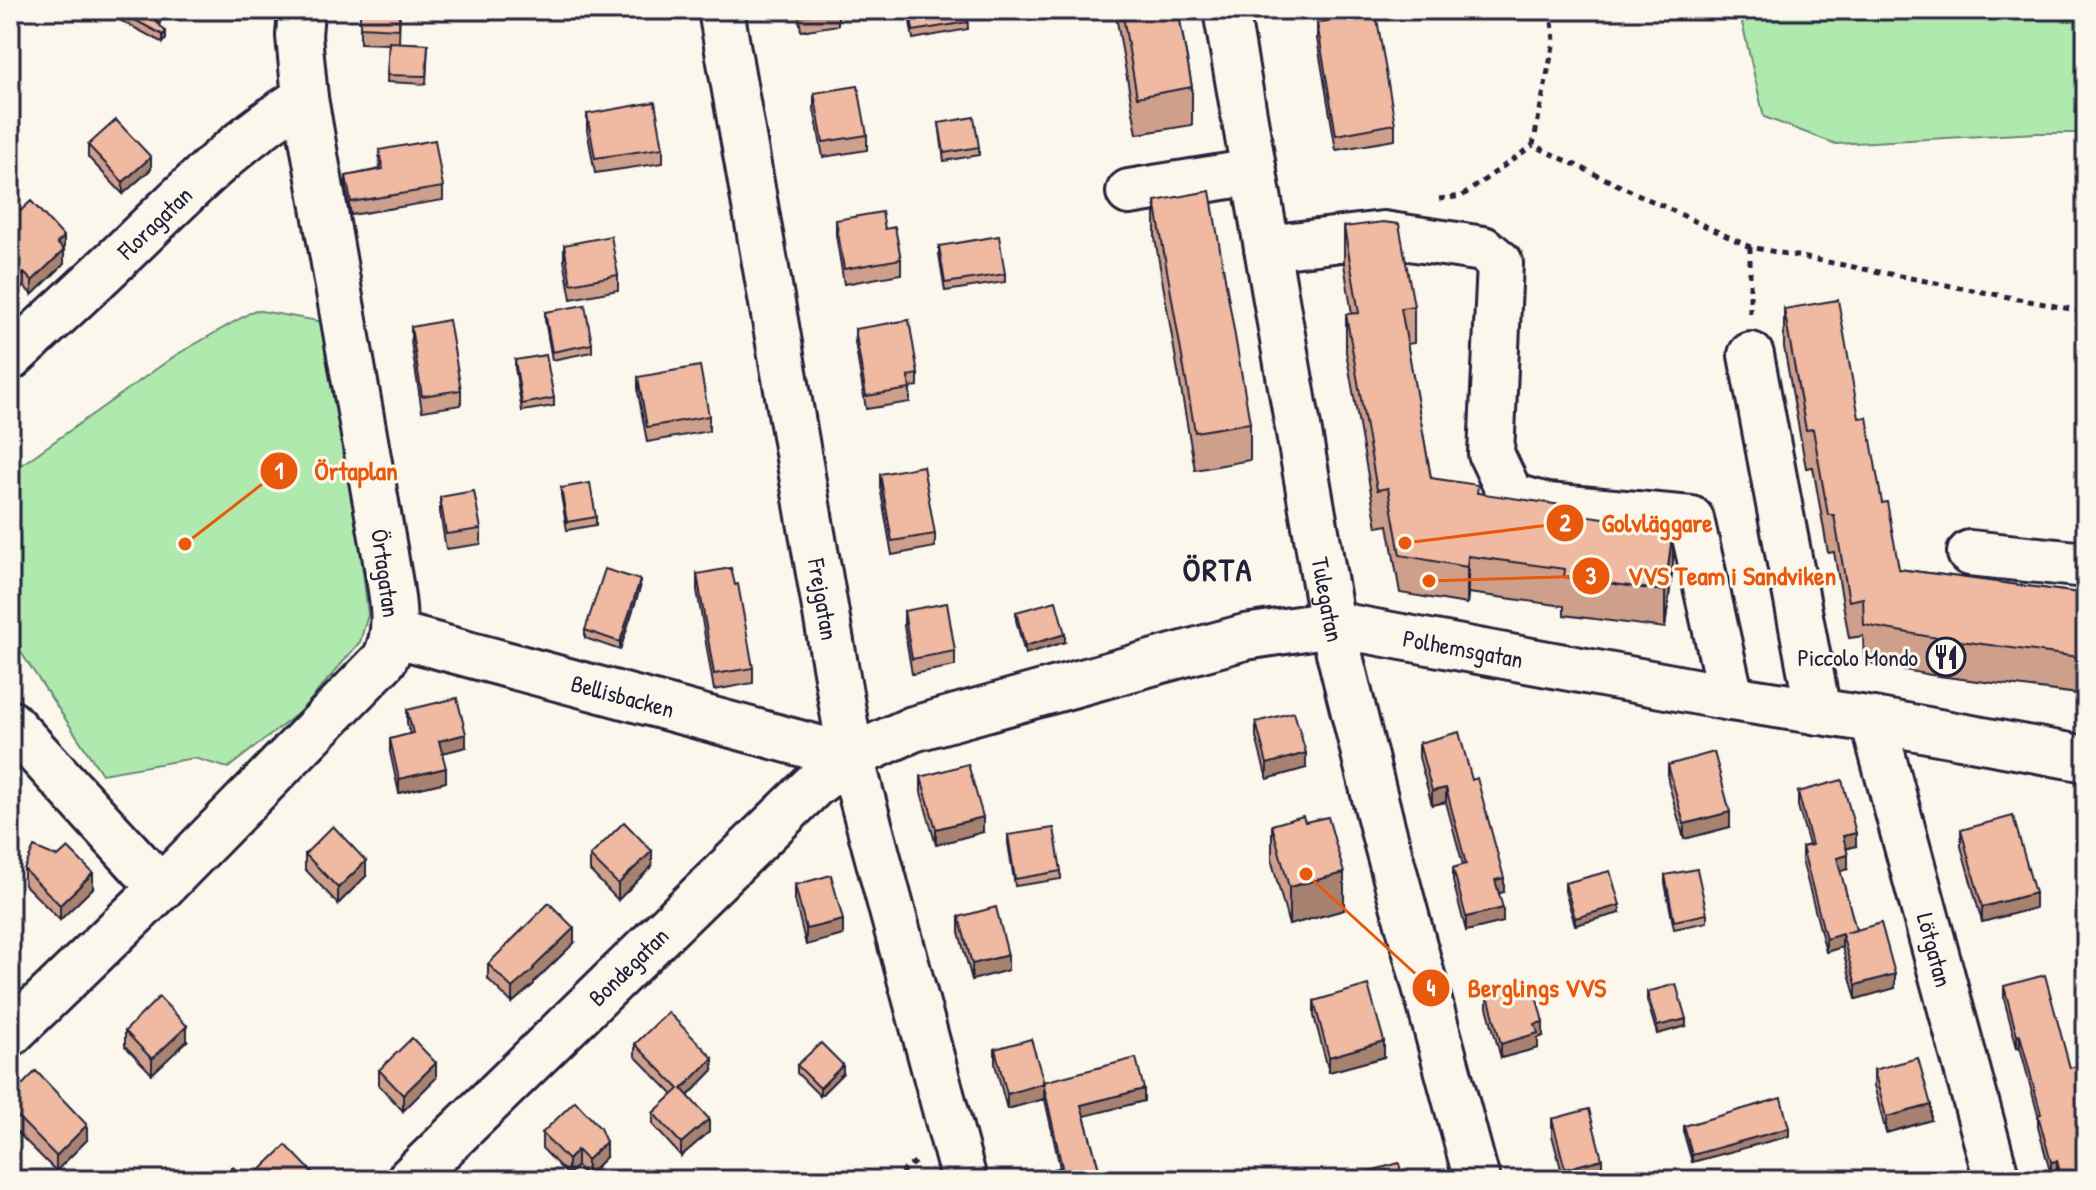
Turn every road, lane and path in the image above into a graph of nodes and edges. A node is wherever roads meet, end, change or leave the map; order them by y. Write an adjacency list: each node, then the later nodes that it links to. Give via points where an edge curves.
1 (301, 10): 5 (street, Örtagatan)
2 (721, 10): 21 (street, Frejgatan)
3 (1226, 10): 6 (street, Tulegatan)
4 (1551, 10): 8 (path, via 1554,41 1533,145)
5 (305, 98): 12 (street, Floragatan, via 276,115 173,203); 16 (street, Örtagatan, via 385,554)
6 (1254, 172): 7 (street); 9 (street, Tulegatan)
7 (1129, 192)
8 (1750, 247): 10 (path); 11 (path)
9 (1267, 248): 15 (street, Tulegatan); 17 (street, via 1383,234 1483,249 1500,263 1491,454 1511,496 1547,506 1691,519)
10 (2086, 312)
11 (1751, 355): 18 (street)
12 (10, 358)
13 (1970, 553): 14 (street)
14 (2086, 565)
15 (1332, 624): 17 (street, Polhemsgatan); 21 (street, Polhemsgatan, via 1245,637 913,729); 27 (street, Tulegatan)
16 (393, 634): 21 (street, Bellisbacken); 23 (street, Örtagatan, via 384,660)
17 (1731, 698): 18 (street, Polhemsgatan)
18 (1818, 712): 19 (street, Polhemsgatan)
19 (1873, 720): 22 (street, Polhemsgatan); 28 (street, Lötgatan)
20 (10, 723): 23 (street)
21 (851, 757): 25 (street, Bondegatan, via 814,785); 26 (street, Frejgatan)
22 (2086, 759)
23 (161, 888): 24 (street, Örtagatan)
24 (10, 1034)
25 (409, 1180)
26 (964, 1180)
27 (1477, 1180)
28 (1997, 1180)

